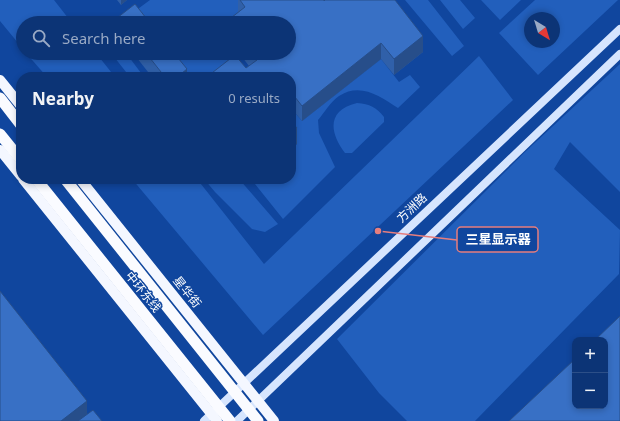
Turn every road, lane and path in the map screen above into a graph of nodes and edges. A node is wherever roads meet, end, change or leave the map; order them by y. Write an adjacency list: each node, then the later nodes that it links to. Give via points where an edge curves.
1 (620, 29): 17 (main road, 方洲路)
2 (620, 54): 18 (main road)
3 (0, 80): 5 (main road)
4 (0, 98): 6 (highway)
5 (16, 100)
6 (16, 118)
7 (0, 134): 10 (highway)
8 (0, 141): 11 (highway)
9 (0, 150): 12 (main road)
10 (16, 155)
11 (16, 156)
12 (16, 170)
13 (27, 184): 19 (main road)
14 (40, 184): 20 (highway, 中环东线, bridge)
15 (68, 184): 22 (highway, 中环东线, bridge)
16 (84, 184): 17 (main road, 星华街)
17 (244, 383): 18 (main road, 星华街); 19 (main road, 方洲路)
18 (258, 401): 21 (main road); 23 (main road, 星华街)
19 (211, 419)
20 (230, 421)
21 (237, 421)
22 (258, 421)
23 (274, 421)

